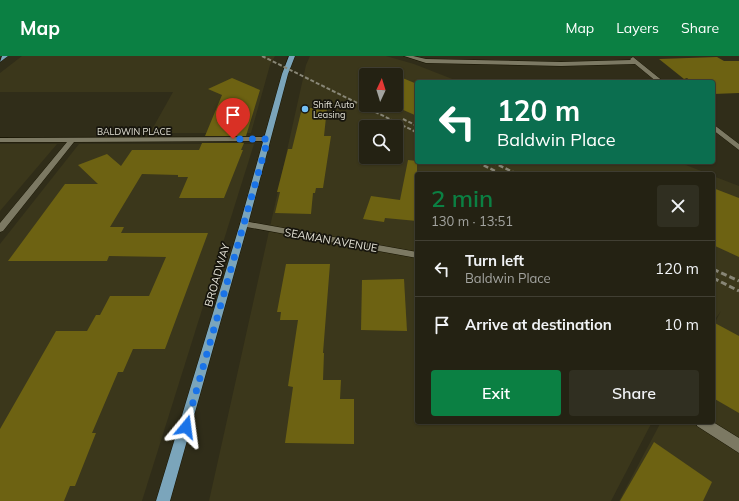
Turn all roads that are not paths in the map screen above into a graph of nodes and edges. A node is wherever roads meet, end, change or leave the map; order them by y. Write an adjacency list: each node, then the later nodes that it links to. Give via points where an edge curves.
1 (5, 56): 6 (main road)
2 (292, 56): 10 (main road, BROADWAY)
3 (407, 56): 5 (street, via 416,59)
4 (630, 56): 7 (street)
5 (455, 59): 7 (street, via 561,64)
6 (0, 60)
7 (637, 62): 8 (street)
8 (659, 80)
9 (715, 128): 13 (street)
10 (268, 139): 12 (street, BALDWIN PLACE); 14 (main road, BROADWAY)
11 (0, 140): 12 (street, BALDWIN PLACE)
12 (72, 140): 15 (street)
13 (739, 148)
14 (244, 224): 16 (street, SEAMAN AVENUE); 19 (main road, BROADWAY)
15 (0, 229)
16 (415, 255)
17 (705, 424): 18 (street)
18 (739, 446)
19 (164, 501)

